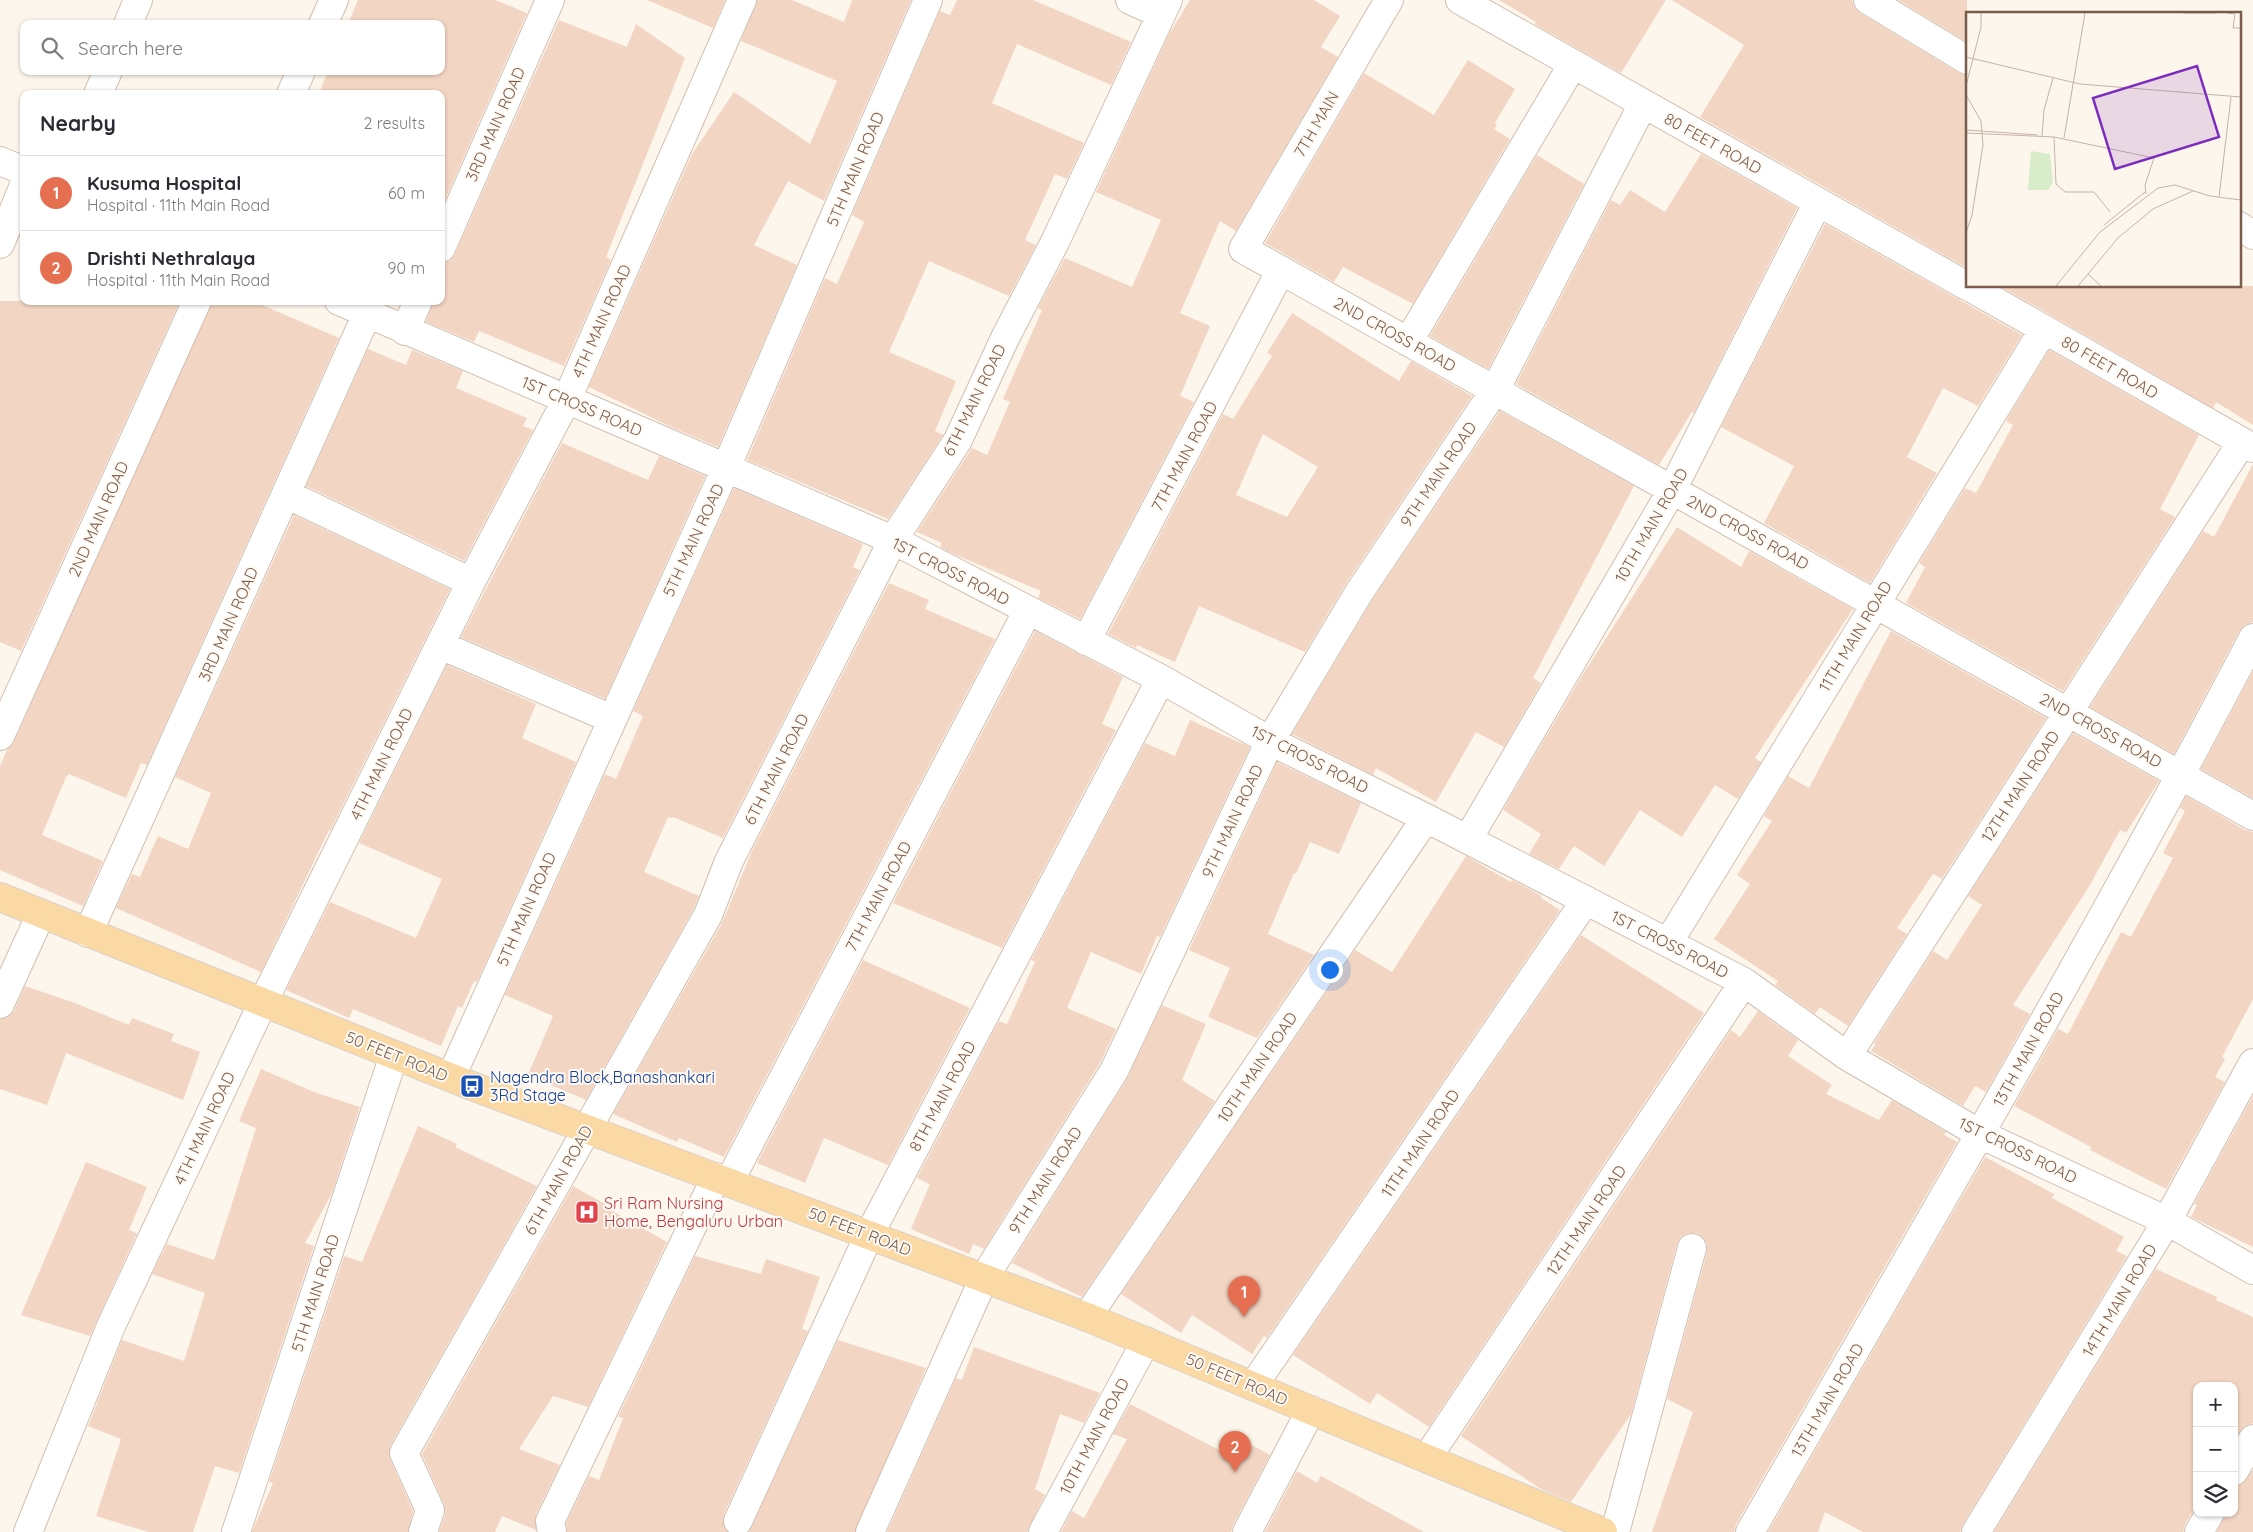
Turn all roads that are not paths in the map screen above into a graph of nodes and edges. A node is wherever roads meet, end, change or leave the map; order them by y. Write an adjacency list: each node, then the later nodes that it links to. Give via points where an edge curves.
1 (138, 0): 11 (street)
2 (334, 0): 12 (street)
3 (550, 0): 26 (street, 3RD MAIN ROAD)
4 (742, 0): 40 (street, 4TH MAIN ROAD)
5 (928, 0): 42 (street, 5TH MAIN ROAD)
6 (1130, 0): 10 (street)
7 (1389, 0): 28 (street, 7TH MAIN)
8 (1460, 0): 14 (street, 80 FEET ROAD)
9 (1868, 0): 13 (street)
10 (1165, 7): 45 (street, 6TH MAIN ROAD, via 958,440)
11 (130, 20)
12 (325, 20)
13 (1966, 59)
14 (1573, 64): 19 (street, 80 FEET ROAD); 38 (street)
15 (106, 75): 17 (street)
16 (300, 75): 18 (street)
17 (100, 90)
18 (293, 90)
19 (1643, 104): 23 (street, 80 FEET ROAD); 39 (street, 9TH MAIN ROAD)
20 (0, 161): 21 (street)
21 (20, 169)
22 (20, 195): 27 (street)
23 (1818, 202): 30 (street, 80 FEET ROAD); 43 (street, 10TH MAIN ROAD)
24 (2240, 227): 25 (street)
25 (2253, 235)
26 (445, 239)
27 (0, 244)
28 (1243, 249): 29 (street, 2ND CROSS ROAD)
29 (1281, 270): 38 (street, 2ND CROSS ROAD); 50 (street, 7TH MAIN ROAD)
30 (1966, 285)
31 (1971, 288): 36 (street, 80 FEET ROAD)
32 (195, 305): 55 (street, 2ND MAIN ROAD)
33 (348, 305): 35 (street, 1ST CROSS ROAD)
34 (416, 305): 37 (street)
35 (367, 314): 37 (street, 1ST CROSS ROAD); 44 (street, 3RD MAIN ROAD)
36 (2044, 329): 41 (street, 80 FEET ROAD); 47 (street, 11TH MAIN ROAD)
37 (405, 331): 40 (street, 1ST CROSS ROAD)
38 (1408, 342): 39 (street, 2ND CROSS ROAD)
39 (1495, 390): 43 (street, 2ND CROSS ROAD); 56 (street, 9TH MAIN ROAD, via 1360,591)
40 (566, 399): 42 (street, 1ST CROSS ROAD); 46 (street, 4TH MAIN ROAD)
41 (2248, 444): 53 (street, 12TH MAIN ROAD)
42 (726, 468): 45 (street, 1ST CROSS ROAD); 54 (street, 5TH MAIN ROAD)
43 (1672, 490): 47 (street, 2ND CROSS ROAD); 60 (street, 10TH MAIN ROAD)
44 (286, 494): 46 (street); 64 (street, 3RD MAIN ROAD)
45 (893, 540): 48 (street, 1ST CROSS ROAD); 73 (street, 6TH MAIN ROAD, via 729,861 708,915)
46 (471, 582): 51 (street, 4TH MAIN ROAD)
47 (1875, 603): 53 (street, 2ND CROSS ROAD); 65 (street, 11TH MAIN ROAD)
48 (1028, 610): 50 (street, 1ST CROSS ROAD); 75 (street, 7TH MAIN ROAD)
49 (2253, 638): 57 (street, 13TH MAIN ROAD)
50 (1086, 641): 52 (street, 1ST CROSS ROAD)
51 (440, 645): 54 (street); 67 (street, 4TH MAIN ROAD)
52 (1161, 679): 56 (street, 1ST CROSS ROAD); 77 (street, 8TH MAIN ROAD)
53 (2068, 711): 57 (street, 2ND CROSS ROAD); 70 (street, 12TH MAIN ROAD)
54 (612, 719): 72 (street, 5TH MAIN ROAD)
55 (0, 736)
56 (1270, 741): 59 (street, 1ST CROSS ROAD); 80 (street, 9TH MAIN ROAD, via 1114,1071)
57 (2181, 776): 58 (street, 2ND CROSS ROAD); 74 (street, 13TH MAIN ROAD)
58 (2253, 816)
59 (1426, 818): 60 (street, 1ST CROSS ROAD); 81 (street, 10TH MAIN ROAD)
60 (1468, 839): 62 (street, 1ST CROSS ROAD)
61 (0, 897): 63 (main road, 50 FEET ROAD)
62 (1586, 900): 65 (street, 1ST CROSS ROAD); 83 (street, 11TH MAIN ROAD)
63 (41, 914): 64 (main road, 50 FEET ROAD); 68 (street)
64 (88, 933): 67 (main road, 50 FEET ROAD)
65 (1668, 943): 66 (street, 1ST CROSS ROAD)
66 (1744, 982): 70 (street, 1ST CROSS ROAD); 86 (street, 12TH MAIN ROAD)
67 (263, 1002): 69 (main road, 50 FEET ROAD); 90 (street, 4TH MAIN ROAD, via 111,1326)
68 (0, 1004)
69 (394, 1054): 72 (main road, 50 FEET ROAD); 91 (street, 5TH MAIN ROAD)
70 (1847, 1056): 74 (street, 1ST CROSS ROAD)
71 (2253, 1062): 76 (street, 14TH MAIN ROAD)
72 (451, 1077): 73 (main road, 50 FEET ROAD)
73 (587, 1129): 75 (main road, 50 FEET ROAD); 92 (street, 6TH MAIN ROAD, via 404,1453 430,1510)
74 (1980, 1134): 76 (street, 1ST CROSS ROAD); 99 (street, 13TH MAIN ROAD)
75 (722, 1180): 77 (main road, 50 FEET ROAD); 93 (street, 7TH MAIN ROAD, via 550,1521)
76 (2166, 1222): 79 (street, 1ST CROSS ROAD); 100 (street, 14TH MAIN ROAD)
77 (869, 1235): 80 (main road, 50 FEET ROAD); 89 (street, 8TH MAIN ROAD)
78 (1692, 1248): 98 (street)
79 (2253, 1270)
80 (984, 1278): 81 (main road, 50 FEET ROAD); 94 (street, 9TH MAIN ROAD)
81 (1087, 1317): 82 (main road, 50 FEET ROAD)
82 (1146, 1341): 83 (main road, 50 FEET ROAD); 95 (street, 10TH MAIN ROAD)
83 (1253, 1386): 84 (main road, 50 FEET ROAD)
84 (1311, 1410): 86 (main road, 50 FEET ROAD); 96 (street)
85 (2253, 1439): 87 (street)
86 (1427, 1458): 97 (main road, 50 FEET ROAD)
87 (2238, 1464)
88 (2208, 1517): 101 (street)
89 (738, 1521)
90 (28, 1532)
91 (236, 1532)
92 (423, 1532)
93 (552, 1532)
94 (870, 1532)
95 (1043, 1532)
96 (1247, 1532)
97 (1604, 1532)
98 (1616, 1532)
99 (1750, 1532)
100 (1976, 1532)
101 (2199, 1532)

